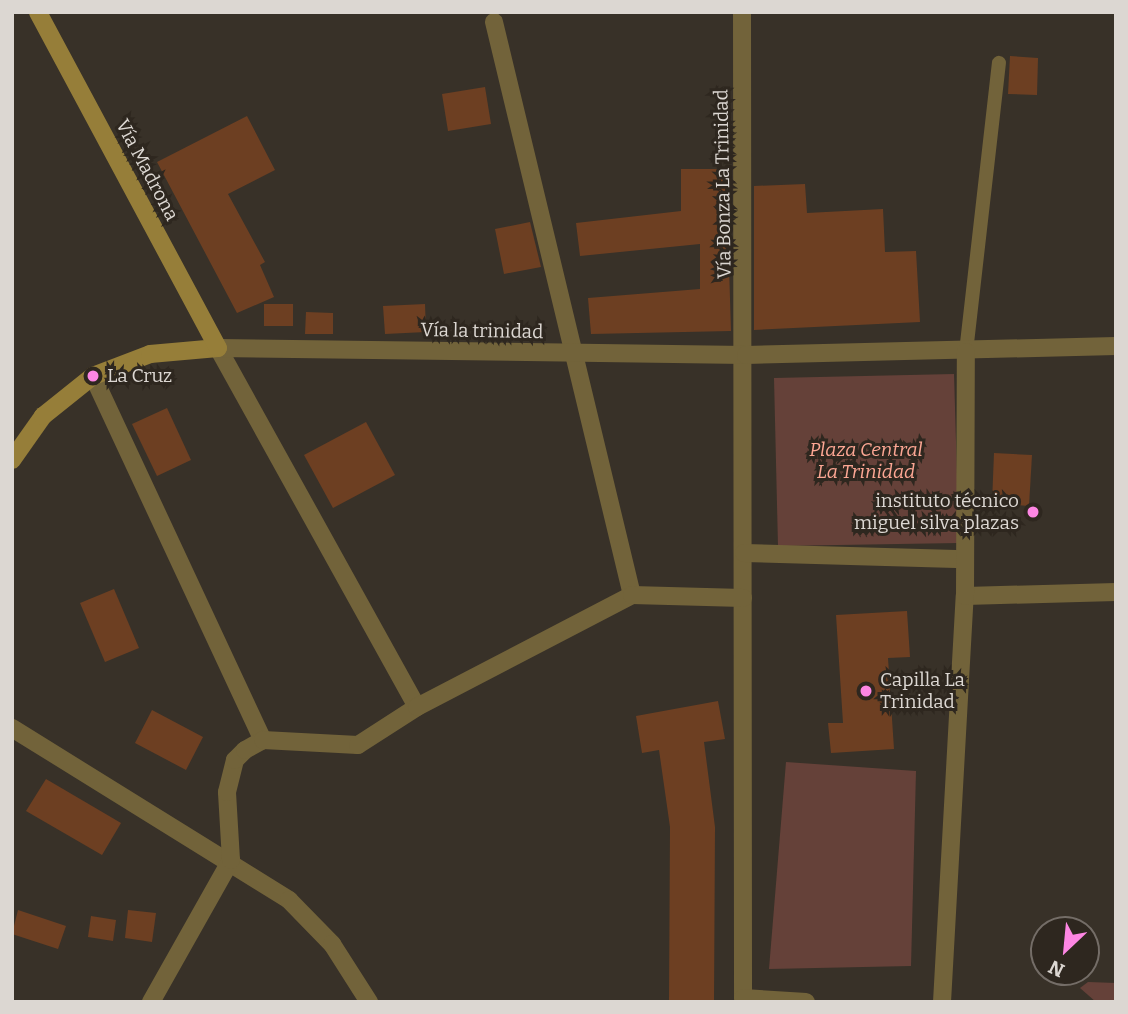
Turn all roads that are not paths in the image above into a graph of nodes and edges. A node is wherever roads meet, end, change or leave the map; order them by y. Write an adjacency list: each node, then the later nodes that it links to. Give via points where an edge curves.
1 (38, 12): 6 (street, Vía Madrona)
2 (742, 12): 9 (street, Vía Bonza La Trinidad)
3 (494, 22): 8 (street)
4 (999, 63): 7 (lane)
5 (1116, 346): 7 (street, Vía la trinidad)
6 (218, 348): 8 (street, Vía la trinidad); 10 (street, via 150,354); 18 (street)
7 (966, 352): 9 (street, Vía la trinidad); 13 (street)
8 (574, 354): 9 (street, Vía la trinidad); 15 (street)
9 (746, 355): 12 (street, Vía Bonza La Trinidad)
10 (93, 376): 11 (street, via 43,416); 20 (street)
11 (12, 460)
12 (744, 553): 13 (street); 17 (street, Vía Bonza La Trinidad)
13 (965, 559): 16 (street)
14 (1116, 592): 16 (street)
15 (632, 595): 17 (street); 18 (street)
16 (965, 596): 25 (street)
17 (743, 598): 24 (street, Vía Bonza La Trinidad, via 743,998)
18 (417, 707): 20 (street, via 345,749)
19 (12, 728): 21 (street)
20 (263, 740): 21 (street, via 244,750 229,774)
21 (231, 860): 22 (street); 23 (street, via 315,924)
22 (151, 1002)
23 (369, 1002)
24 (806, 1002)
25 (942, 1002)

